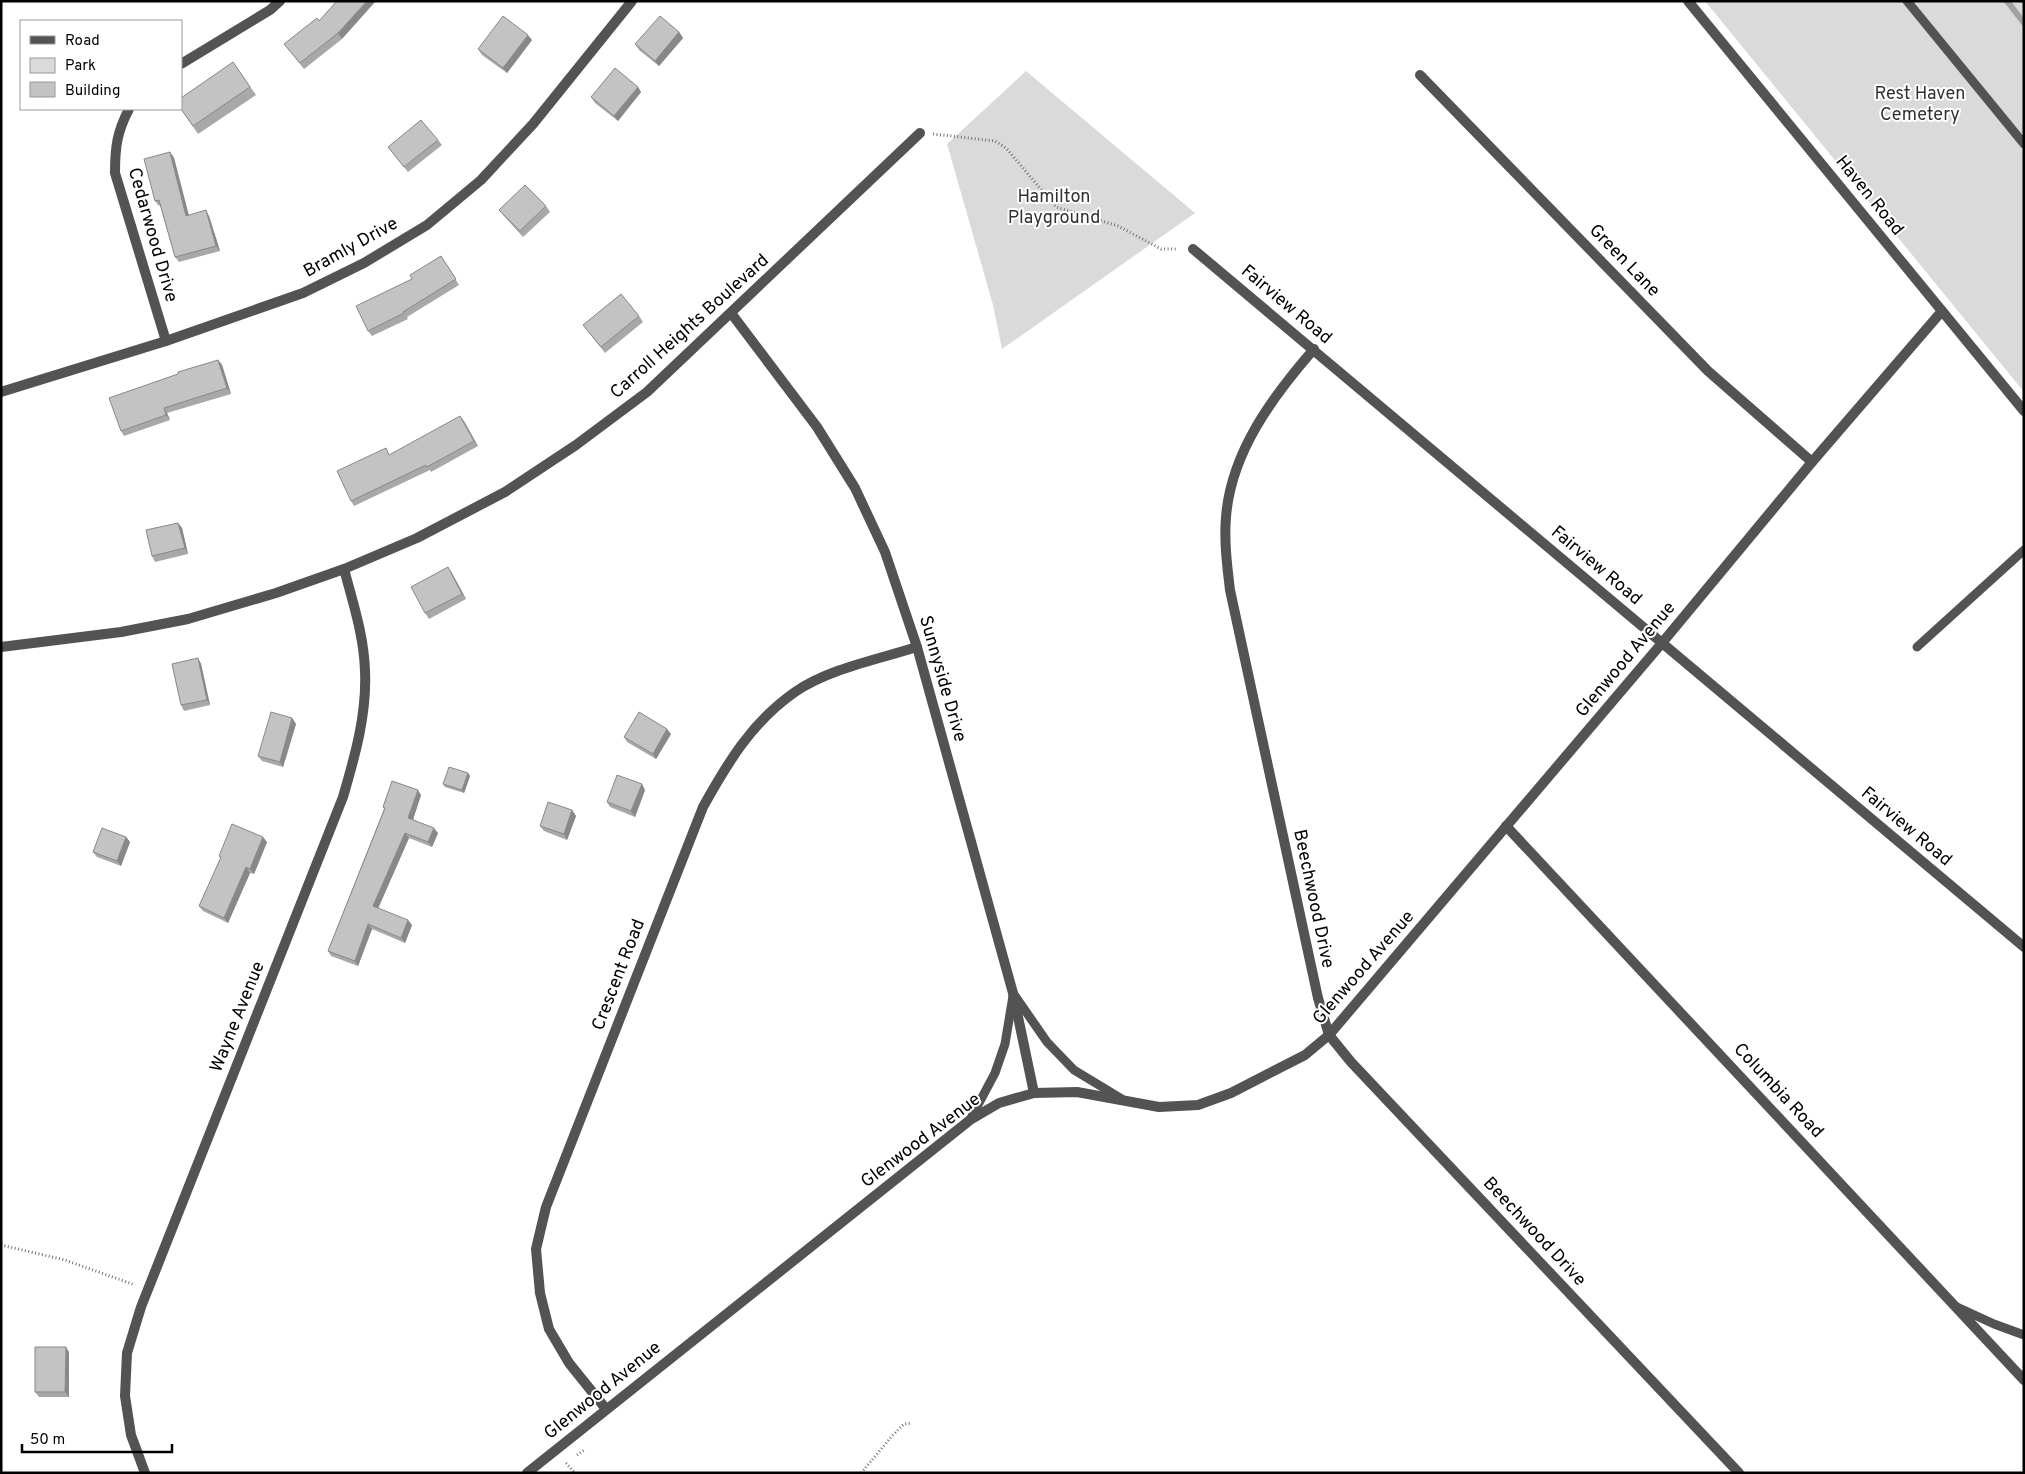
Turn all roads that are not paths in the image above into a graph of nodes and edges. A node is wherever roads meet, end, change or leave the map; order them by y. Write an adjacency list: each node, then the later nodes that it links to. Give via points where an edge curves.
1 (280, 1): 5 (street)
2 (632, 1): 13 (street, Bramly Drive, via 533,124 482,180 426,225 303,293)
3 (1688, 1): 11 (street, Haven Road)
4 (1907, 1): 9 (lane)
5 (182, 63)
6 (1420, 75): 17 (street, Green Lane, via 1708,371)
7 (128, 110): 13 (street, Cedarwood Drive, via 115,148 115,173)
8 (920, 133): 12 (street, Carroll Heights Boulevard)
9 (2024, 144)
10 (1193, 249): 14 (street, Fairview Road)
11 (1942, 312): 16 (street, Haven Road); 17 (street, Glenwood Avenue)
12 (731, 314): 19 (street, Carroll Heights Boulevard, via 647,392 576,445 496,496 417,538); 21 (street, Sunnyside Drive, via 817,427 855,488 885,552)
13 (166, 341): 15 (street, Bramly Drive)
14 (1314, 349): 20 (street, Fairview Road); 27 (street, Beechwood Drive, via 1286,381 1246,445 1226,515 1226,554 1234,609 1318,998)
15 (1, 392)
16 (2024, 411)
17 (1812, 462): 20 (street, Glenwood Avenue)
18 (2024, 550): 22 (lane)
19 (344, 569): 23 (street, Carroll Heights Boulevard, via 188,619 121,632); 35 (street, Wayne Avenue, via 361,631 365,672 357,751 343,797 148,1289 127,1353 125,1396 131,1435)
20 (1662, 643): 24 (street, Glenwood Avenue); 25 (street, Fairview Road)
21 (917, 647): 26 (street, Sunnyside Drive); 34 (street, Crescent Road, via 835,672 796,692 754,727 727,763 703,807 546,1207 536,1248 540,1293 550,1329 569,1363)
22 (1917, 647)
23 (1, 648)
24 (1506, 826): 27 (street, Glenwood Avenue); 31 (street, Columbia Road)
25 (2024, 946)
26 (1013, 993): 28 (street, Sunnyside Drive); 29 (lane, via 1047,1042 1074,1070); 30 (lane, via 1005,1044 995,1073)
27 (1330, 1035): 29 (street, Glenwood Avenue, via 1305,1055 1231,1093 1198,1105 1159,1107); 37 (street, Beechwood Drive, via 1351,1062)
28 (1034, 1092): 29 (street, Glenwood Avenue, via 1078,1092); 30 (street, Glenwood Avenue, via 999,1103)
29 (1124, 1101)
30 (970, 1120): 34 (street, Glenwood Avenue)
31 (1957, 1307): 32 (lane); 33 (street, Columbia Road)
32 (2024, 1335)
33 (2024, 1380)
34 (606, 1409): 36 (street, Glenwood Avenue)
35 (145, 1473)
36 (527, 1473)
37 (1739, 1473)

